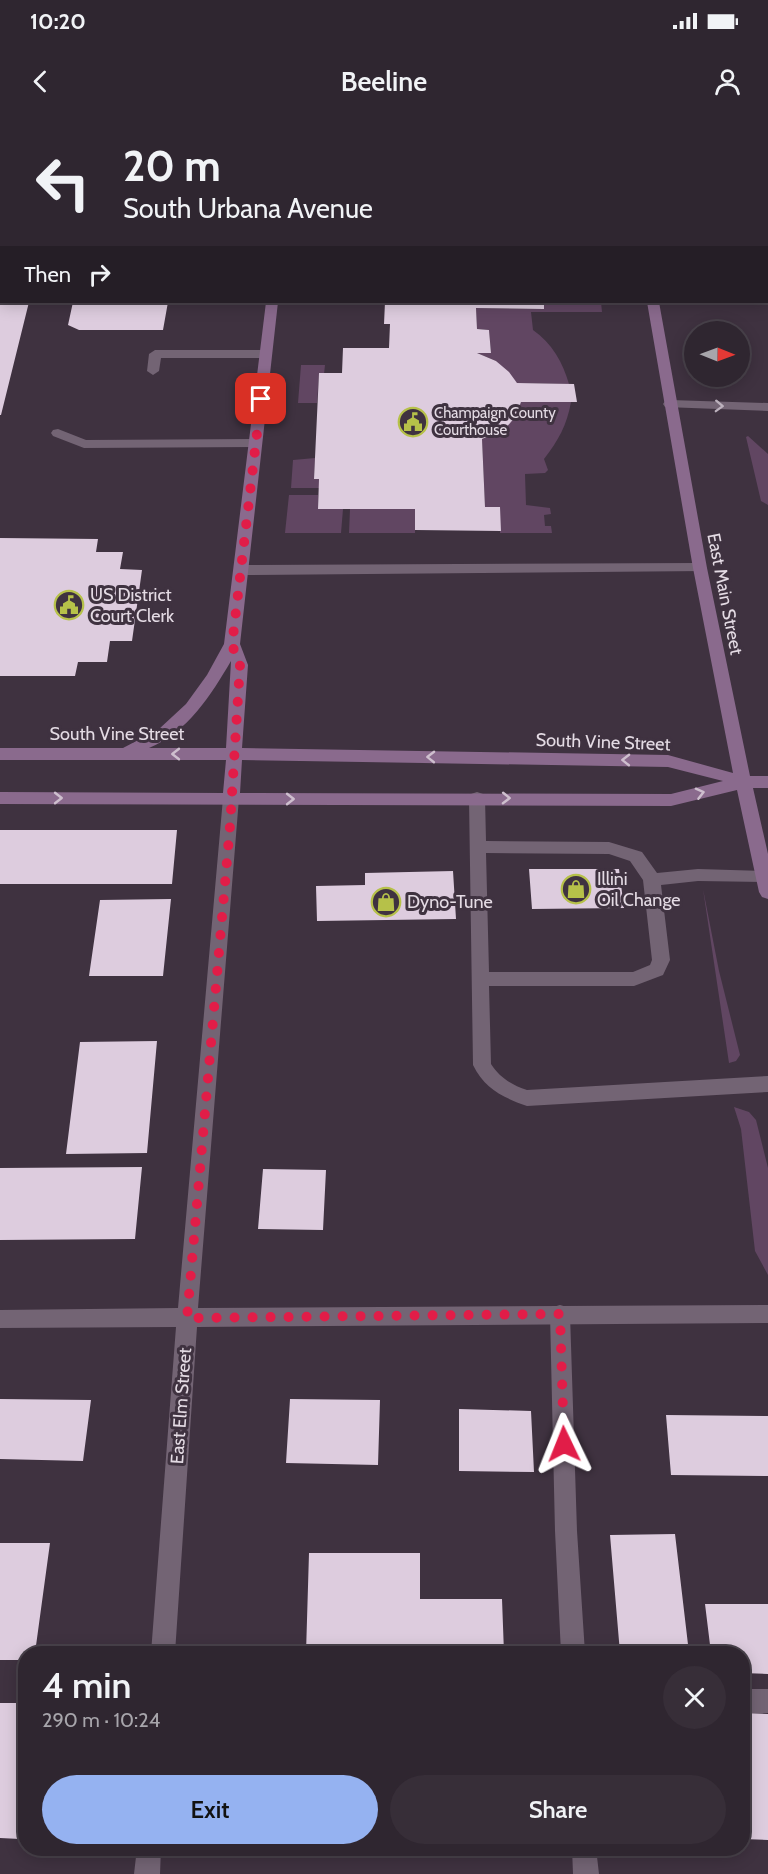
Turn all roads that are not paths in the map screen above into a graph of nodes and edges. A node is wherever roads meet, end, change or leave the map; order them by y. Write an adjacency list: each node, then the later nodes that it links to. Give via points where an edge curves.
1 (273, 303): 3 (main road, East Elm Street)
2 (653, 303): 5 (main road, East Main Street)
3 (266, 354): 4 (street, via 155,354); 8 (main road, East Elm Street)
4 (153, 371)
5 (670, 404): 6 (street, one-way to 6); 9 (main road, East Main Street)
6 (768, 407)
7 (58, 433): 8 (street, via 84,444)
8 (255, 443): 10 (main road, East Elm Street)
9 (700, 568): 10 (street); 15 (main road, East Main Street)
10 (242, 570): 11 (main road, East Elm Street)
11 (232, 645): 13 (main road, via 208,688 188,713 159,737); 14 (main road, East Elm Street, via 240,665)
12 (0, 754): 13 (main road, South Vine Street)
13 (118, 754): 14 (main road, South Vine Street, one-way to 13)
14 (234, 754): 15 (main road, South Vine Street, one-way to 14, via 668,761); 18 (main road, East Elm Street)
15 (744, 782): 16 (main road); 19 (main road, one-way to 15, via 671,800); 22 (main road, East Main Street)
16 (768, 782)
17 (0, 798): 18 (main road, one-way to 18)
18 (231, 798): 19 (main road, one-way to 19); 27 (street, East Elm Street)
19 (477, 798): 20 (street)
20 (478, 847): 21 (street, via 609,848 630,852 645,865); 23 (street)
21 (652, 880): 22 (street, via 698,875); 23 (street, via 661,960 657,970 634,979)
22 (766, 884)
23 (480, 979): 24 (street, via 482,1065 489,1079 506,1091 527,1098)
24 (768, 1084)
25 (560, 1314): 26 (street); 27 (street); 30 (street)
26 (768, 1314)
27 (187, 1318): 28 (street); 29 (street, East Elm Street)
28 (0, 1319)
29 (164, 1646)
30 (573, 1646)
31 (750, 1701): 32 (street)
32 (768, 1701)
33 (148, 1856): 35 (street)
34 (585, 1856): 36 (street)
35 (147, 1874)
36 (586, 1874)

